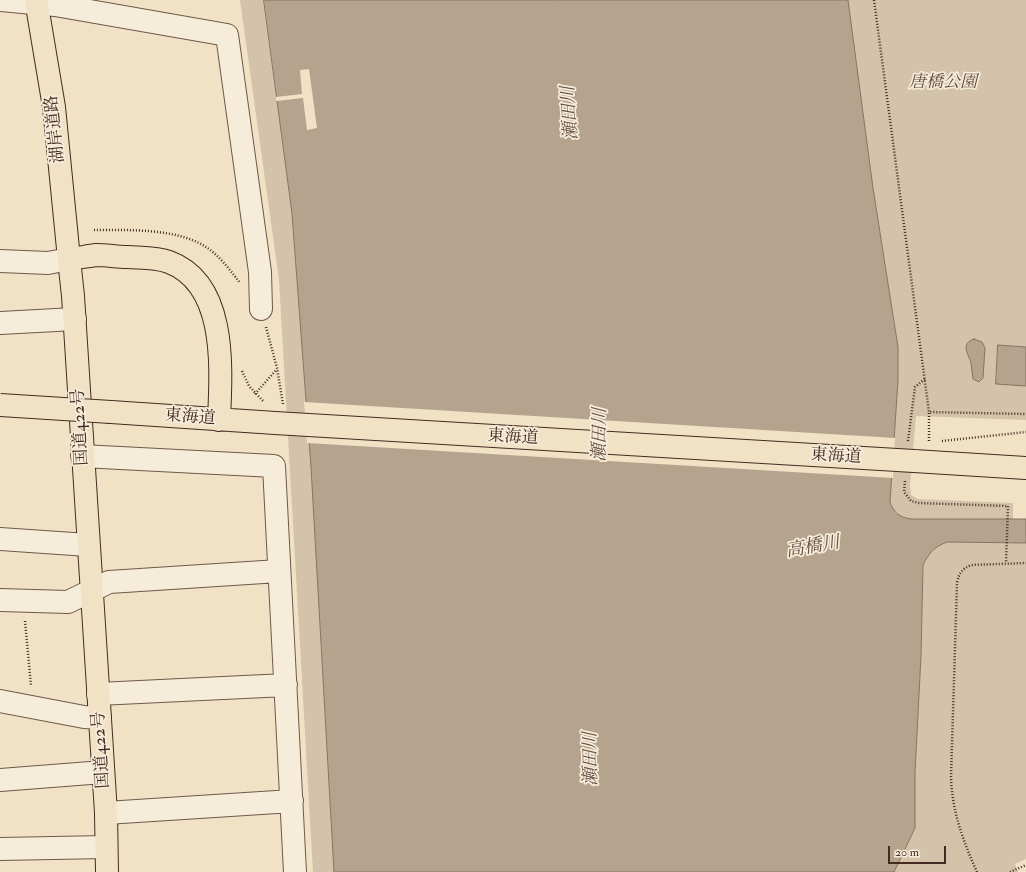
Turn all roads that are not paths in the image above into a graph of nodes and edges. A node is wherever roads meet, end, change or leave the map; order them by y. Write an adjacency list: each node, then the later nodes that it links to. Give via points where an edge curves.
1 (0, 0): 2 (street)
2 (36, 2): 3 (main road, 湖岸道路, via 54,107); 5 (street, via 227,35 260,272)
3 (69, 259): 4 (street, via 48,264); 6 (main road, 国道422号); 10 (main road, via 97,255 169,262 185,270 200,285 210,304 219,340)
4 (0, 261)
5 (261, 309)
6 (75, 319): 7 (street); 9 (main road, 国道422号)
7 (0, 323)
8 (0, 405): 9 (street); 10 (main road, 東海道, bridge)
9 (80, 410): 11 (main road, 国道422号)
10 (219, 420): 12 (main road, 東海道, bridge)
11 (82, 456): 14 (main road, 国道422号); 15 (street, via 274,466)
12 (1026, 468)
13 (0, 539): 14 (street)
14 (88, 545): 16 (main road, 国道422号)
15 (279, 571): 16 (street, via 109,582); 18 (street)
16 (92, 591): 17 (street, via 68,602); 19 (main road, 国道422号)
17 (0, 600)
18 (286, 685): 19 (street); 24 (street)
19 (98, 694): 21 (main road, 国道422号)
20 (0, 701): 21 (street)
21 (100, 718): 22 (main road, 国道422号)
22 (103, 772): 23 (street); 25 (main road, 国道422号)
23 (0, 780)
24 (292, 801): 25 (street); 29 (street)
25 (106, 813): 26 (main road, 国道422号)
26 (106, 847): 27 (street); 28 (main road, 国道422号)
27 (0, 849)
28 (107, 872)
29 (295, 872)

